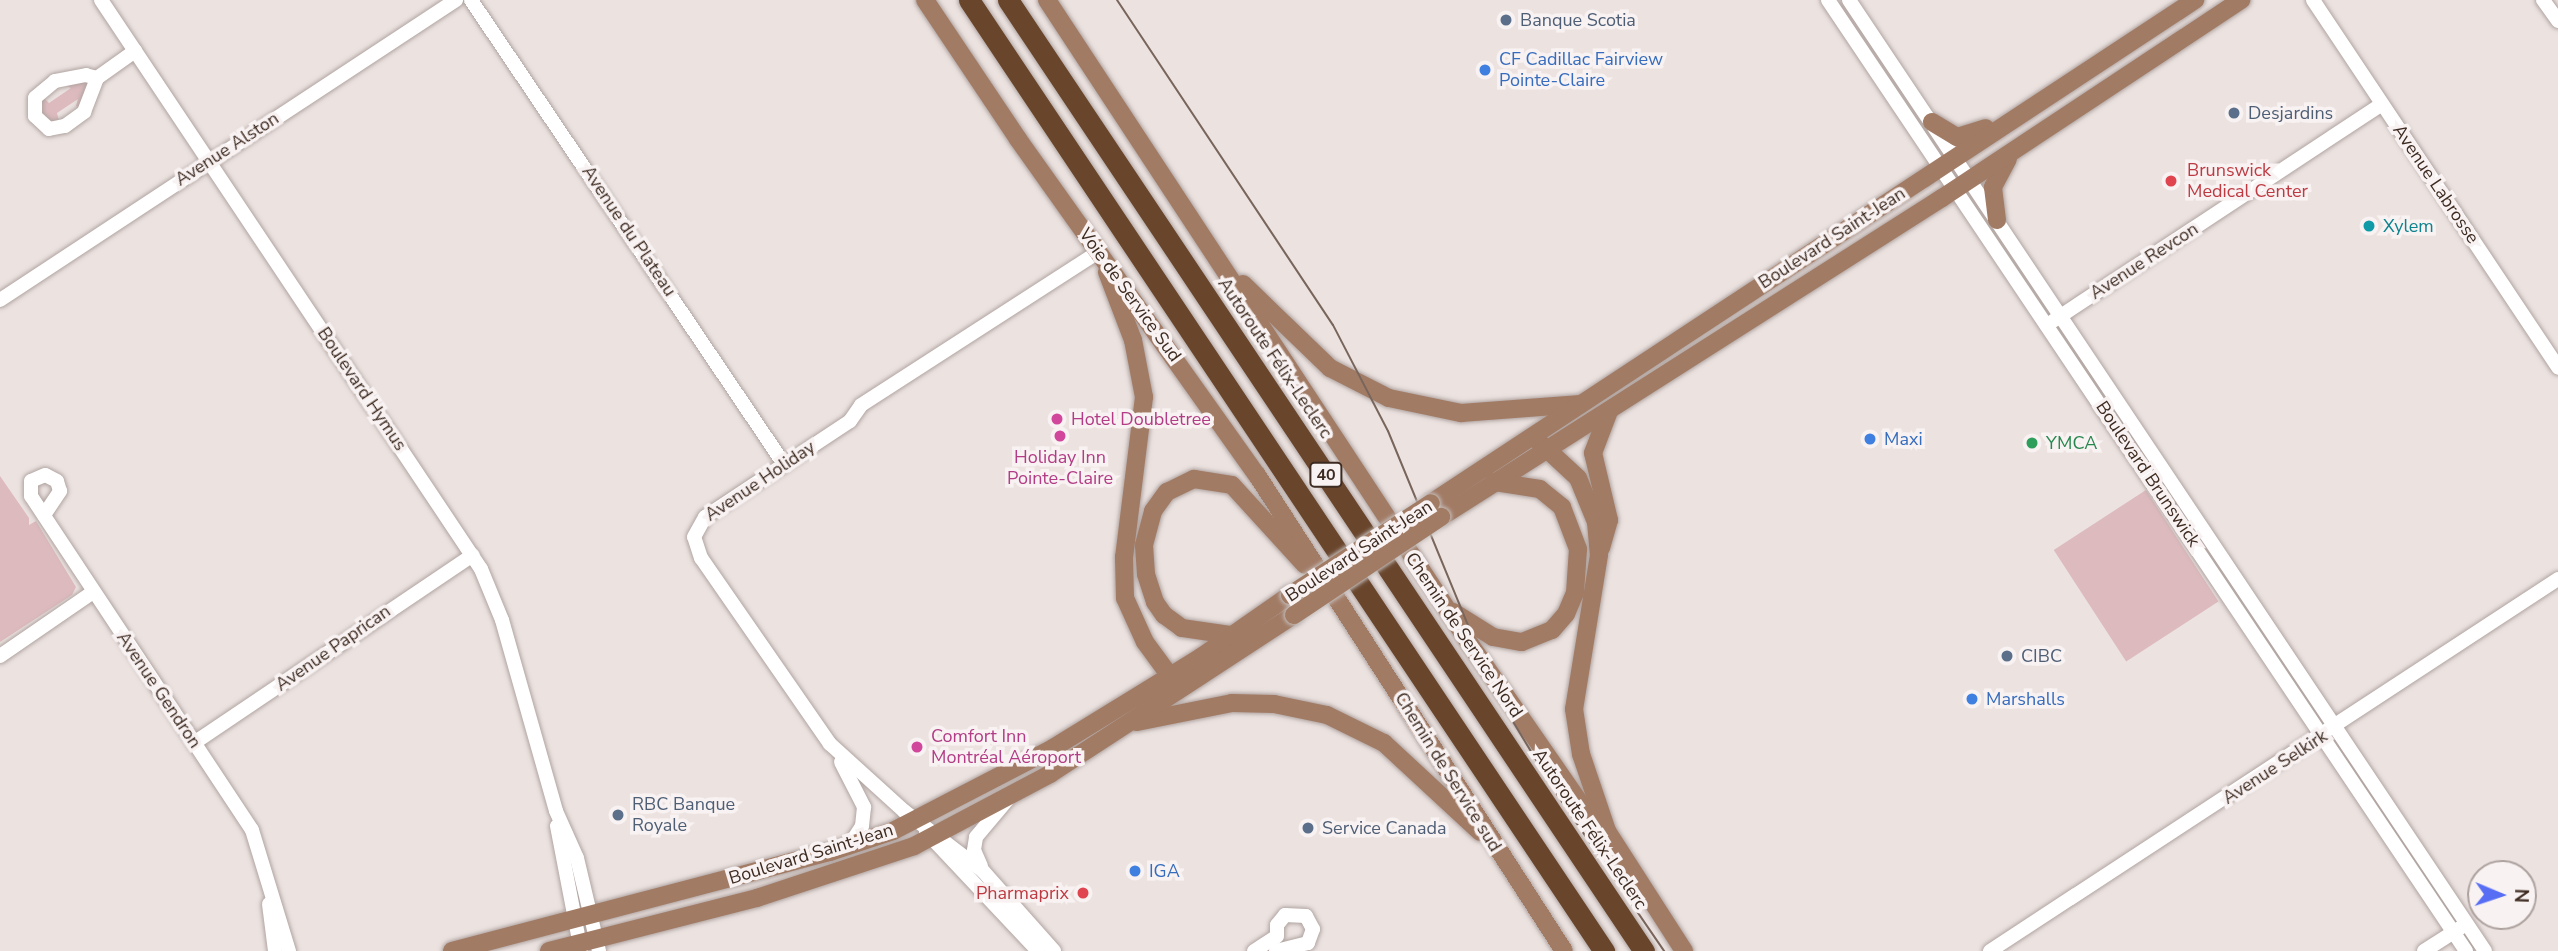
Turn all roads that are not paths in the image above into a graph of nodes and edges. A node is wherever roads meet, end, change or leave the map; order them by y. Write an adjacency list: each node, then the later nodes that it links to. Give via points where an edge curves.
1 (100, 0): 15 (street, Boulevard Hymus)
2 (456, 0): 23 (street, Avenue Alston)
3 (471, 0): 38 (street, Avenue du Plateau)
4 (925, 0): 28 (main road, Voie de Service Sud)
5 (969, 0): 81 (highway, 40)
6 (1008, 0): 82 (highway, Autoroute Félix-Leclerc / 40)
7 (1047, 0): 29 (main road, Chemin de Service Nord)
8 (1828, 0): 24 (street, Boulevard Brunswick)
9 (1849, 0): 21 (street, Boulevard Brunswick)
10 (2195, 0): 16 (main road, Boulevard Saint-Jean)
11 (2241, 0): 19 (main road, Boulevard Saint-Jean)
12 (2312, 0): 18 (street, Avenue Labrosse)
13 (2543, 0): 14 (street)
14 (2558, 21)
15 (135, 51): 17 (street); 23 (street, Boulevard Hymus)
16 (2110, 56): 19 (main road, via 2112,66); 20 (main road, Boulevard Saint-Jean)
17 (97, 78): 17 (street, via 86,75 55,81 35,98 35,116 49,129 65,126 84,112)
18 (2382, 104): 31 (street, Avenue Revcon); 33 (street, Avenue Labrosse)
19 (2079, 108): 22 (main road, Boulevard Saint-Jean)
20 (2024, 112): 21 (main road, via 1966,137 1952,136); 24 (main road, Boulevard Saint-Jean)
21 (1932, 122): 24 (street, Boulevard Brunswick)
22 (2011, 153): 25 (main road, Boulevard Saint-Jean); 27 (main road, via 1993,187)
23 (209, 161): 30 (street, Avenue Alston); 42 (street, Boulevard Hymus)
24 (1948, 162): 25 (street, Boulevard Brunswick); 26 (street, Boulevard Brunswick); 34 (main road, Boulevard Saint-Jean)
25 (1970, 179): 26 (main road, Boulevard Saint-Jean); 27 (street, Boulevard Brunswick)
26 (1955, 190): 32 (street, Boulevard Brunswick); 35 (main road, Boulevard Saint-Jean)
27 (1997, 220): 31 (street, Boulevard Brunswick)
28 (1098, 252): 38 (street, Avenue Holiday, via 861,405 850,421); 46 (main road, Voie de Service Sud, via 1250,464); 53 (main road, via 1131,333 1143,385 1124,564 1125,598 1138,631)
29 (1224, 266): 34 (main road, via 1315,357 1372,391 1461,412); 49 (main road, Chemin de Service Nord)
30 (0, 300)
31 (2061, 316): 32 (street, Avenue Revcon); 47 (street, Boulevard Brunswick)
32 (2046, 326): 48 (street, Boulevard Brunswick)
33 (2558, 368)
34 (1581, 404): 36 (main road, Boulevard Saint-Jean)
35 (1608, 411): 37 (main road, Boulevard Saint-Jean); 43 (main road, via 1593,453 1609,520)
36 (1532, 437): 37 (main road); 40 (main road, Boulevard Saint-Jean)
37 (1547, 447): 39 (main road, Boulevard Saint-Jean); 43 (main road, via 1584,488 1596,522)
38 (784, 464): 59 (street, Avenue Holiday, via 705,517 694,541)
39 (1494, 482): 40 (main road, Boulevard Saint-Jean); 49 (main road, via 1540,489 1568,515 1579,562 1572,603 1552,630 1522,642 1493,636)
40 (1436, 510): 50 (main road, Boulevard Saint-Jean, bridge)
41 (44, 515): 45 (street, Avenue Gendron)
42 (473, 555): 58 (street, Avenue Paprican); 68 (street, Boulevard Hymus, via 498,608)
43 (1599, 555): 62 (main road, via 1575,720 1581,754)
44 (2558, 579): 56 (street, Avenue Selkirk)
45 (93, 592): 52 (street); 58 (street, Avenue Gendron)
46 (1332, 593): 51 (main road, via 1238,490 1212,479 1180,483 1162,497 1147,527 1144,563 1151,593 1175,624 1195,632); 64 (main road, Chemin de Service sud)
47 (2248, 596): 48 (street); 56 (street, Boulevard Brunswick)
48 (2235, 605): 57 (street, Boulevard Brunswick)
49 (1444, 606): 62 (main road, Chemin de Service Nord, via 1585,810)
50 (1289, 607): 51 (main road, Boulevard Saint-Jean); 54 (main road, Boulevard Saint-Jean)
51 (1230, 635): 53 (main road, Boulevard Saint-Jean)
52 (0, 656)
53 (1170, 676): 54 (main road); 61 (main road, Boulevard Saint-Jean, via 1008,774)
54 (1189, 684): 55 (main road, Boulevard Saint-Jean)
55 (1126, 724): 60 (main road, Boulevard Saint-Jean); 64 (main road, via 1232,703 1274,704 1327,715 1384,743)
56 (2336, 727): 57 (street, Avenue Selkirk); 69 (street, Boulevard Brunswick)
57 (2323, 736): 70 (street, Boulevard Brunswick); 84 (street, Avenue Selkirk)
58 (194, 743): 66 (street, Avenue Gendron, via 252,830)
59 (836, 751): 61 (street, Avenue Holiday); 65 (street, via 864,807 862,826)
60 (1009, 798): 63 (main road, Boulevard Saint-Jean); 67 (street, via 976,837 975,853)
61 (916, 821): 63 (street, Avenue Holiday); 65 (main road, Boulevard Saint-Jean)
62 (1608, 831): 83 (main road, Chemin de Service Nord)
63 (935, 836): 67 (street, Avenue Holiday); 72 (main road, Boulevard Saint-Jean, via 840,873); 77 (street, Avenue Holiday)
64 (1492, 842): 80 (main road, Chemin de Service sud)
65 (849, 846): 68 (main road, Boulevard Saint-Jean)
66 (265, 868): 73 (street, Avenue Gendron); 74 (street, Avenue Gendron)
67 (983, 871): 78 (street, Avenue Holiday)
68 (584, 917): 72 (street, Boulevard Hymus); 75 (main road, Boulevard Saint-Jean)
69 (2466, 923): 70 (street); 87 (street, Boulevard Brunswick)
70 (2453, 932): 85 (street); 86 (street, Boulevard Brunswick)
71 (1279, 944): 79 (street)
72 (589, 947): 76 (main road, Boulevard Saint-Jean)
73 (275, 951)
74 (289, 951)
75 (452, 951)
76 (550, 951)
77 (1038, 951)
78 (1054, 951)
79 (1254, 951)
80 (1564, 951)
81 (1604, 951)
82 (1644, 951)
83 (1684, 951)
84 (1990, 951)
85 (2424, 951)
86 (2466, 951)
87 (2485, 951)

